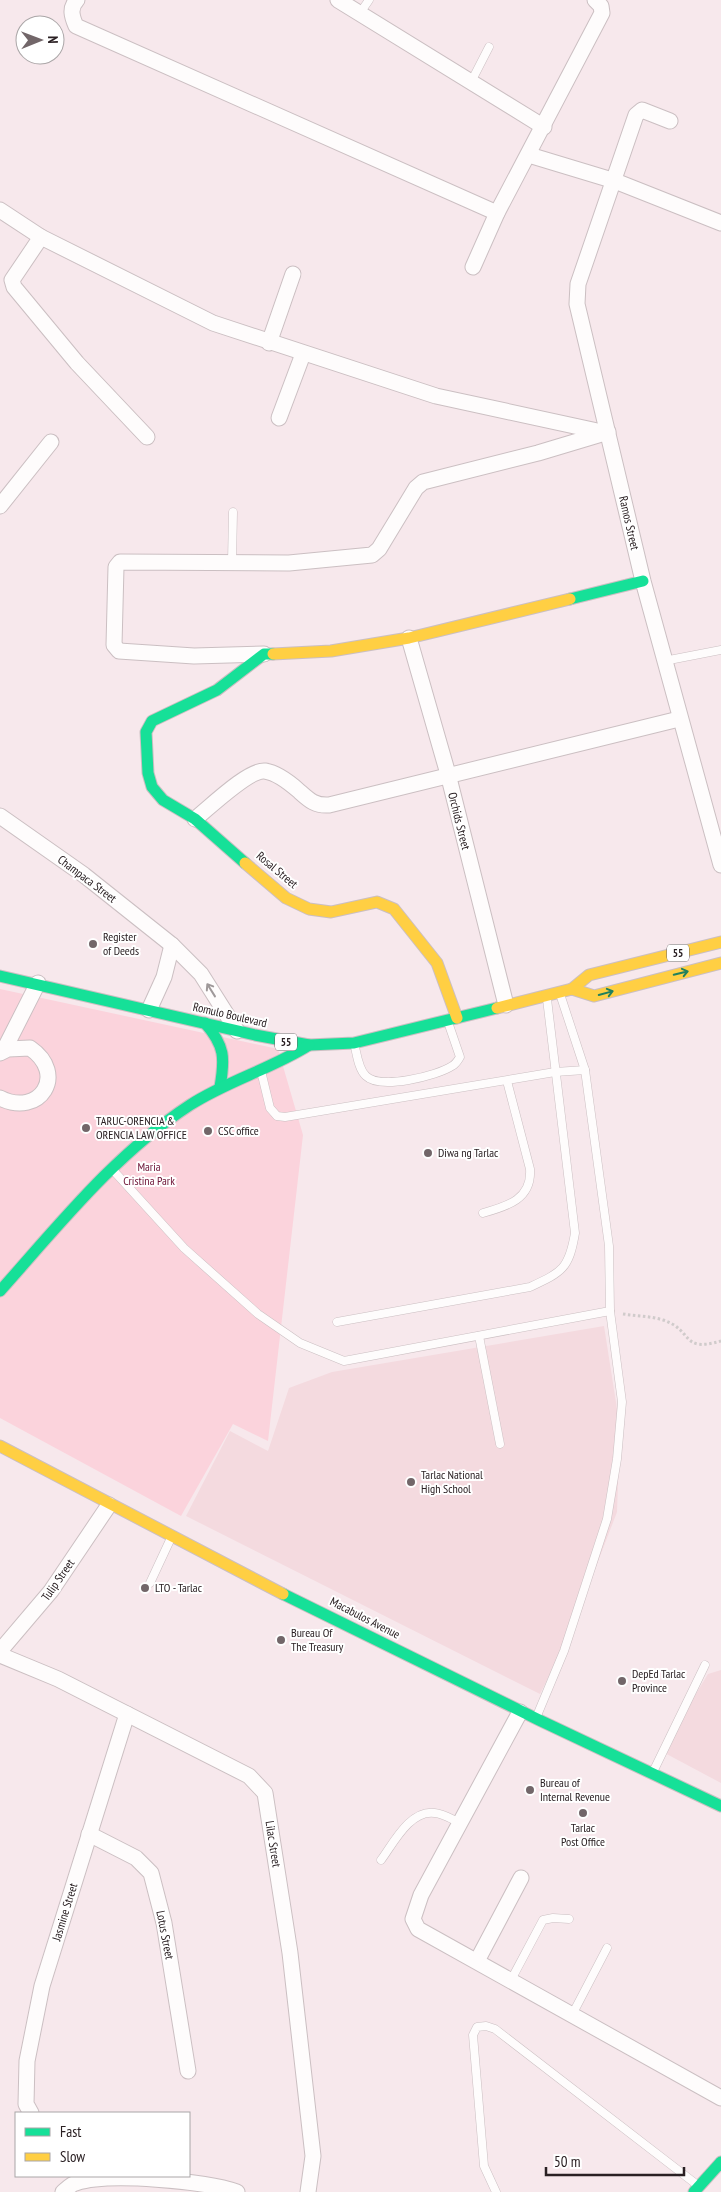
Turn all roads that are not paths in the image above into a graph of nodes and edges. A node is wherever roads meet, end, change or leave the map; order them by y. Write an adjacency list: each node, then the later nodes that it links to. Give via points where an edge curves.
1 (77, 0): 13 (street, via 71,15 76,26)
2 (338, 0): 5 (street)
3 (369, 0): 5 (lane)
4 (595, 0): 9 (street, via 602,13)
5 (360, 13): 7 (street)
6 (489, 47): 7 (lane)
7 (471, 82): 9 (street)
8 (670, 121): 11 (street, Ramos Street, via 642,110 636,115)
9 (544, 126): 10 (street)
10 (529, 155): 11 (street); 13 (street)
11 (615, 180): 14 (street); 21 (street, Ramos Street, via 578,284 577,304)
12 (0, 210): 15 (street)
13 (498, 213): 16 (street)
14 (721, 223)
15 (41, 237): 18 (street, via 213,323); 22 (street, via 12,280 14,287 77,363)
16 (473, 267)
17 (293, 274): 18 (street)
18 (269, 343): 19 (street)
19 (302, 354): 20 (street); 21 (street, via 436,396)
20 (279, 418)
21 (606, 432): 26 (street, via 423,482 372,555 289,563); 27 (street, Ramos Street)
22 (147, 438)
23 (51, 442): 24 (street)
24 (0, 506)
25 (233, 512): 26 (lane)
26 (232, 562): 30 (street, via 120,562 116,568 114,645 119,651 194,656)
27 (643, 581): 28 (main road); 31 (street, Ramos Street)
28 (409, 638): 30 (main road, via 331,651); 33 (street, Orchids Street)
29 (721, 650): 31 (lane)
30 (264, 654): 35 (main road, Rosal Street, via 217,690 152,721 146,732 152,787 163,800)
31 (664, 661): 32 (street, Ramos Street)
32 (679, 719): 33 (street); 36 (street, Ramos Street)
33 (448, 774): 35 (street, via 320,805 312,803 290,783 263,770 248,776); 45 (street, Orchids Street)
34 (0, 816): 38 (street, Champaca Street, via 84,875)
35 (196, 819): 47 (main road, Rosal Street, via 286,898 309,909 331,912 377,902 394,909 436,963)
36 (721, 865)
37 (721, 942): 42 (main road, Romulo Boulevard / 55, via 589,975)
38 (172, 945): 46 (street, via 164,977); 49 (street, Champaca Street, one-way to 38, via 201,974)
39 (721, 963): 42 (main road, Romulo Boulevard / 55, one-way to 39, via 594,996)
40 (0, 976): 41 (main road, Romulo Boulevard / 55)
41 (38, 983): 46 (main road, Romulo Boulevard / 55); 52 (street)
42 (572, 989): 43 (main road, Romulo Boulevard / 55)
43 (559, 992): 44 (main road, Romulo Boulevard / 55); 54 (lane)
44 (546, 994): 45 (main road, Romulo Boulevard / 55); 55 (lane)
45 (506, 1005): 47 (main road, Romulo Boulevard / 55)
46 (149, 1010): 48 (main road, Romulo Boulevard / 55)
47 (452, 1019): 50 (main road, Romulo Boulevard / 55); 50 (lane, via 460,1057 454,1065 405,1081 373,1082 364,1076)
48 (205, 1023): 49 (main road, Romulo Boulevard / 55); 57 (main road, via 220,1040 224,1062)
49 (237, 1031): 51 (main road, Romulo Boulevard / 55)
50 (354, 1043): 51 (main road, Romulo Boulevard / 55)
51 (309, 1045): 53 (main road)
52 (2, 1052): 58 (street, via 30,1048 46,1062 49,1071 44,1092 34,1100 14,1105)
53 (260, 1070): 56 (lane, via 270,1108 276,1116 285,1117); 57 (main road)
54 (585, 1070): 55 (lane); 62 (lane, via 609,1246)
55 (554, 1072): 56 (lane); 63 (lane, via 575,1233 572,1256 558,1274 530,1286)
56 (506, 1081): 60 (lane, via 531,1183 521,1196 504,1208)
57 (220, 1087): 59 (main road, via 148,1133)
58 (0, 1098)
59 (111, 1168): 61 (main road); 64 (lane, via 184,1248 258,1314 300,1343 344,1361)
60 (483, 1214)
61 (0, 1291)
62 (610, 1311): 64 (lane); 74 (lane, via 622,1402 607,1519 564,1651)
63 (337, 1322)
64 (479, 1336): 65 (lane)
65 (500, 1444)
66 (0, 1446): 67 (main road, Macabulos Avenue)
67 (109, 1504): 68 (main road, Macabulos Avenue); 70 (street, Tulip Street, via 51,1591)
68 (172, 1536): 69 (lane); 72 (main road, Macabulos Avenue)
69 (150, 1583)
70 (0, 1653): 73 (street, Lilac Street)
71 (705, 1665): 75 (lane)
72 (520, 1712): 74 (main road, Macabulos Avenue); 77 (street)
73 (127, 1714): 78 (street, Jasmine Street); 93 (street, Lilac Street, via 249,1776 265,1793 290,1953 313,2156)
74 (536, 1720): 75 (main road, Macabulos Avenue)
75 (652, 1774): 76 (main road, Macabulos Avenue)
76 (721, 1806)
77 (461, 1822): 79 (lane, via 434,1813 422,1814 405,1826); 83 (street, via 420,1895 413,1919 418,1929)
78 (90, 1834): 86 (street, Lotus Street, via 136,1858 151,1872 164,1924); 88 (street, Jasmine Street, via 36,2014 27,2062 26,2104)
79 (381, 1860)
80 (521, 1878): 83 (street)
81 (569, 1919): 84 (lane, via 543,1920)
82 (607, 1948): 85 (lane)
83 (476, 1961): 84 (street)
84 (511, 1980): 85 (street)
85 (572, 2015): 87 (street)
86 (188, 2071)
87 (721, 2098)
88 (30, 2112)
89 (721, 2162): 91 (main road)
90 (69, 2184): 92 (street, via 108,2177 218,2185)
91 (697, 2189): 94 (lane, via 495,2029 486,2026 477,2027 473,2035 484,2166)
92 (237, 2192)
93 (308, 2192)
94 (496, 2192)

